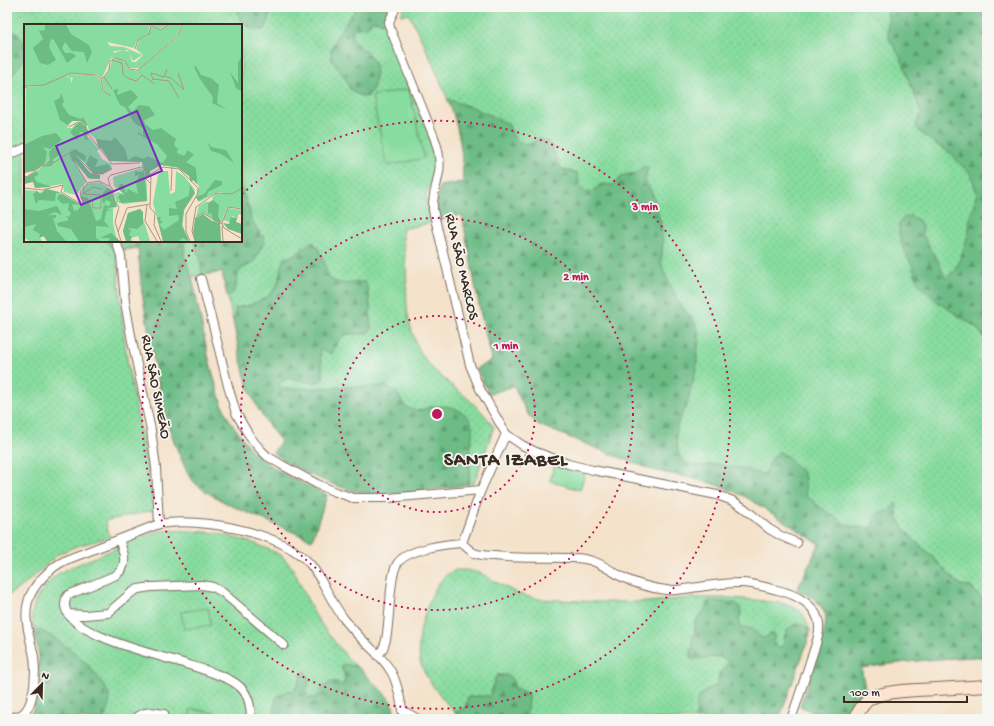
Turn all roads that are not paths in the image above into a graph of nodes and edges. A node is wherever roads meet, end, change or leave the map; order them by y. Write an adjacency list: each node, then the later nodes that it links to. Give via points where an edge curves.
1 (396, 7): 6 (street, RUA SÃO MARCOS, via 389,22 390,28 438,152 440,167 433,201 434,210 466,351 474,377)
2 (24, 148): 3 (street)
3 (7, 156)
4 (116, 242): 8 (street, RUA SÃO SIMEÃO, via 121,256 132,342 151,430)
5 (201, 279): 7 (street, via 236,413 247,432 268,456 317,484 353,498 388,498)
6 (506, 434): 7 (street); 11 (street, RUA SÃO MARCOS, via 536,452 568,464 728,499 744,508 769,529)
7 (481, 490): 10 (street)
8 (159, 524): 9 (street); 14 (street, via 215,524 248,532 294,550 313,568 342,616)
9 (119, 540): 12 (street, via 125,557 121,570 116,575 68,595 65,606); 19 (street, via 59,563 38,583 29,598 27,625 34,656 32,697 23,715)
10 (462, 543): 14 (street, via 425,549 399,562 393,579 385,644); 24 (street, via 472,552 484,555 592,560 634,582 664,590 746,583 780,590 801,598 814,611 819,629)
11 (797, 544)
12 (68, 614): 13 (street, via 108,613 138,589 209,586 222,592); 21 (street, via 74,621 106,640 232,681 242,688 247,696)
13 (284, 645)
14 (378, 656): 16 (street, via 391,670)
15 (987, 686): 25 (street, via 884,694 864,704)
16 (402, 710): 22 (street); 23 (street)
17 (164, 714): 20 (street, via 147,712)
18 (7, 716): 19 (street)
19 (14, 718)
20 (135, 719)
21 (251, 719)
22 (404, 719)
23 (418, 719)
24 (791, 719)
25 (855, 719)

